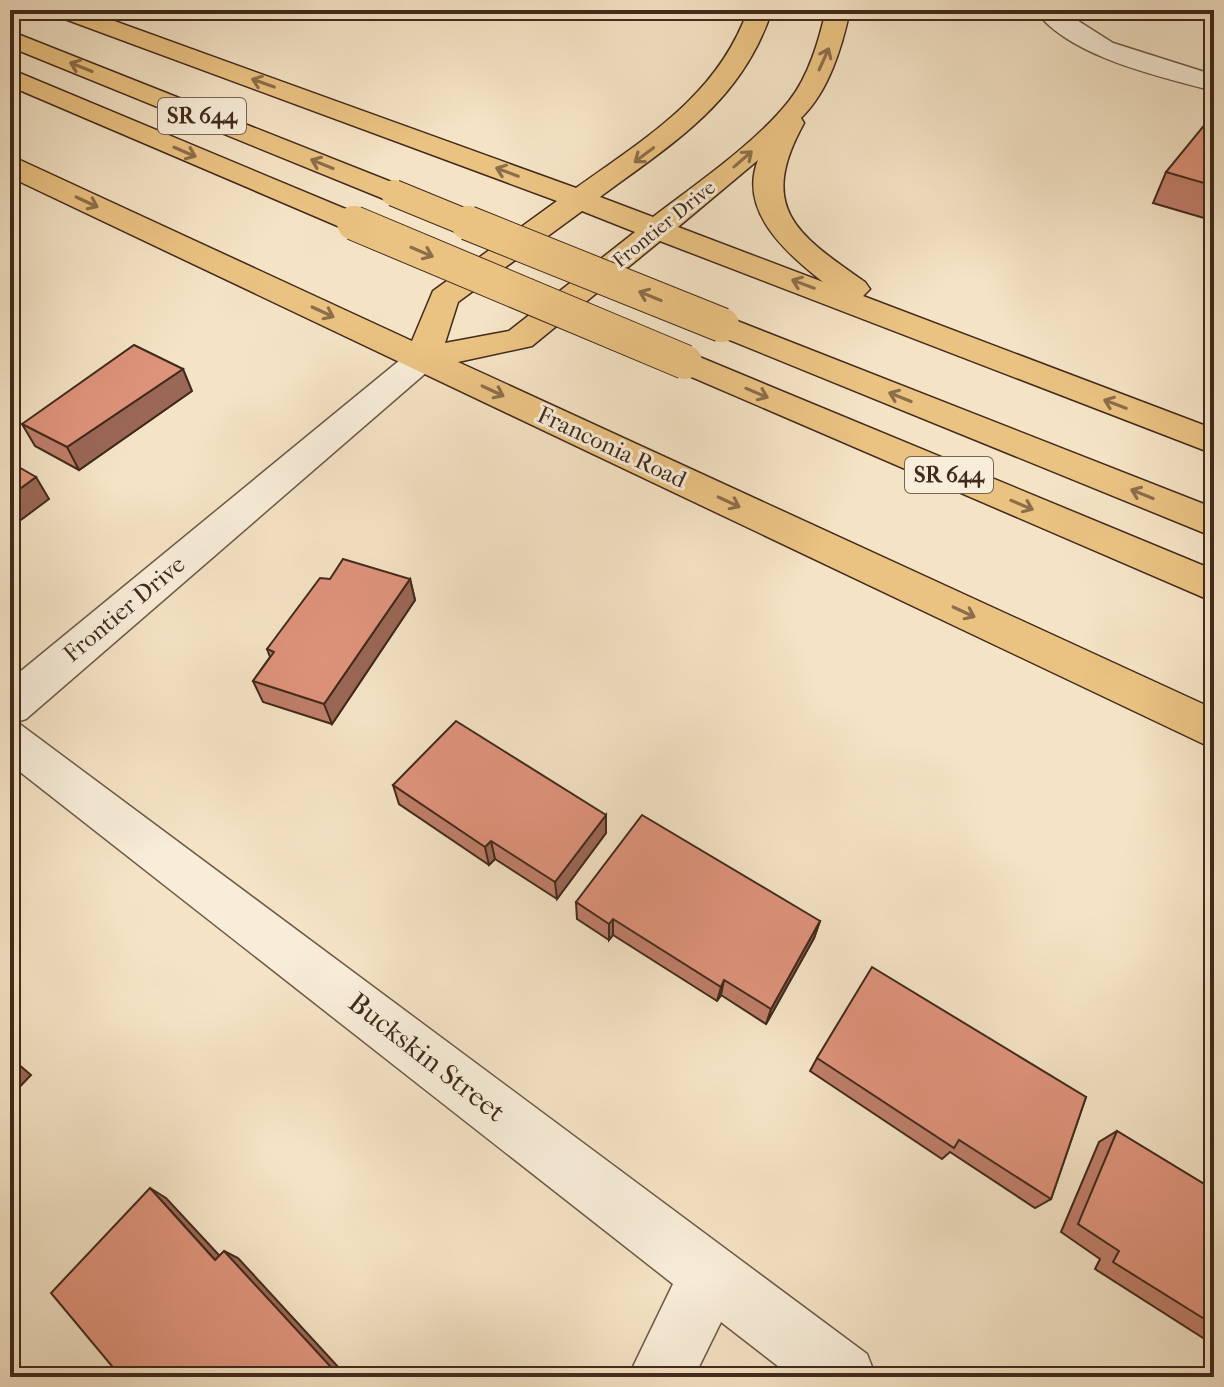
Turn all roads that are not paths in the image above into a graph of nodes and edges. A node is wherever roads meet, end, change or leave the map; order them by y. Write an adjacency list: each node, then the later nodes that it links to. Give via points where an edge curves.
1 (62, 10): 10 (main road, one-way to 1)
2 (760, 10): 10 (main road, one-way to 10, via 751,37 719,90 645,154)
3 (838, 10): 8 (main road, Frontier Drive, one-way to 3, via 830,46)
4 (1047, 10): 7 (street, via 1066,27 1119,54)
5 (10, 38): 15 (main road, SR 644, one-way to 5, bridge)
6 (10, 77): 16 (main road, SR 644, one-way to 16, bridge)
7 (1212, 79)
8 (801, 104): 11 (main road, Frontier Drive, one-way to 8); 12 (main road, via 768,170 774,211 801,247)
9 (10, 166): 13 (main road, Franconia Road, one-way to 13)
10 (580, 199): 11 (main road); 13 (main road, via 444,298)
11 (659, 230): 12 (main road, one-way to 11); 13 (main road, Frontier Drive, via 520,339)
12 (902, 322): 14 (main road, one-way to 12)
13 (423, 358): 17 (street, Frontier Drive); 18 (main road, Franconia Road, one-way to 18)
14 (1214, 442)
15 (1214, 523)
16 (1214, 587)
17 (10, 706)
18 (1214, 730)
19 (10, 738): 20 (street, Buckskin Street)
20 (711, 1276): 21 (street); 22 (street, Buckskin Street)
21 (660, 1377)
22 (844, 1377)

